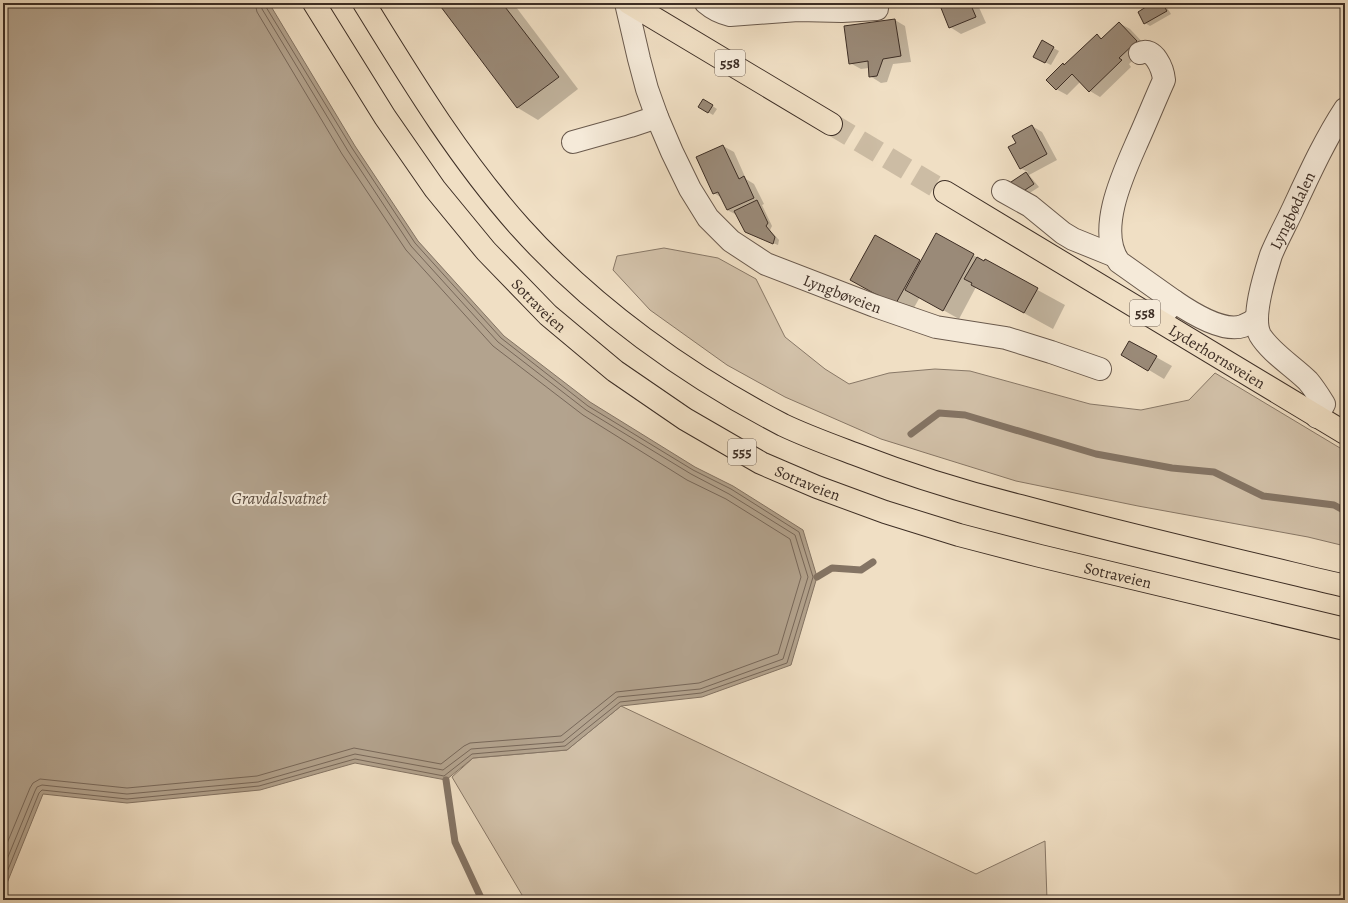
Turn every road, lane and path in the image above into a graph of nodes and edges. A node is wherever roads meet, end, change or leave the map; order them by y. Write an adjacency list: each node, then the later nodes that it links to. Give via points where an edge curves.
1 (314, 3): 21 (main road, Sotraveien / 555, via 385,118 435,189 486,251 548,315 615,371 685,419 761,463 885,512 1040,556)
2 (364, 3): 20 (main road, via 423,98 470,166 522,228 579,286 643,338 710,384 784,425 830,445 968,493)
3 (627, 3): 8 (street, Lyngbøveien, via 639,60); 9 (main road, 558)
4 (706, 3): 5 (street, via 723,14 730,15 798,10)
5 (878, 9)
6 (1140, 53): 13 (street, via 1150,52 1160,64 1164,80 1119,185 1110,223 1111,243)
7 (1345, 109): 15 (street, Lyngbødalen, via 1304,184 1272,255 1258,304)
8 (657, 117): 10 (street); 17 (street, Lyngbøveien, via 684,177 708,218 732,241 766,264 936,327 1006,338)
9 (830, 124)
10 (573, 142)
11 (1003, 191): 13 (street, via 1030,206 1073,239)
12 (945, 192): 16 (main road, Lyderhornsveien / 558)
13 (1115, 256): 14 (street, via 1119,262)
14 (1174, 301): 15 (street, via 1190,312 1231,327 1243,326); 16 (street)
15 (1257, 318): 18 (street, Lyngbødalen, via 1260,334 1266,343 1308,382 1324,404)
16 (1159, 322): 18 (main road, Lyderhornsveien / 558)
17 (1100, 370)
18 (1317, 417): 19 (main road, Lyderhornsveien / 558)
19 (1345, 433)
20 (1345, 586)
21 (1345, 629)

